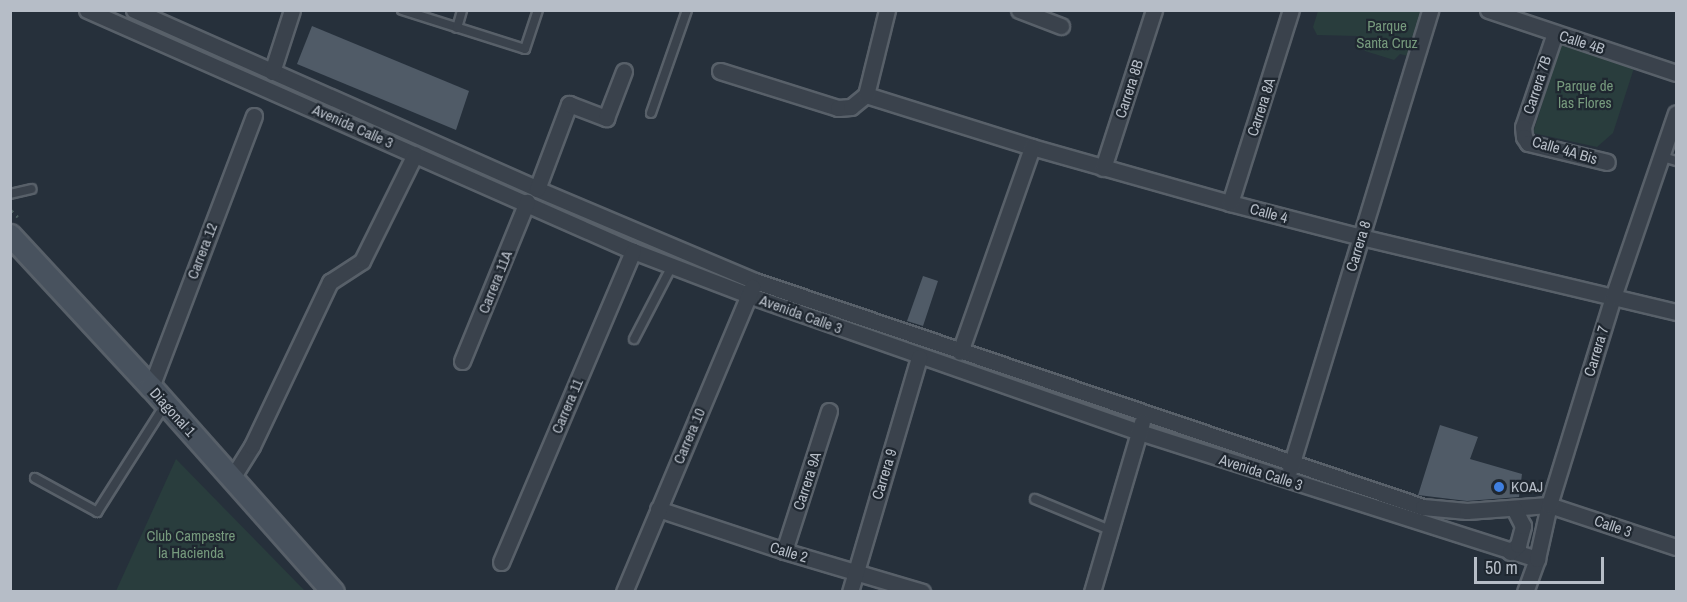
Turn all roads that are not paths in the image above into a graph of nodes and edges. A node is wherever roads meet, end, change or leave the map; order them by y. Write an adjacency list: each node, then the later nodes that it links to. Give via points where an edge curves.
1 (87, 10): 27 (street, Avenida Calle 3)
2 (134, 10): 19 (street, Avenida Calle 3)
3 (292, 10): 19 (street)
4 (402, 10): 15 (lane)
5 (462, 10): 15 (lane)
6 (538, 10): 15 (lane, via 525,49)
7 (687, 10): 22 (lane)
8 (887, 10): 21 (street)
9 (1019, 10): 14 (street)
10 (1154, 10): 30 (street, Carrera 8B)
11 (1292, 10): 35 (street, Carrera 8A)
12 (1430, 10): 37 (street, Carrera 8)
13 (1488, 10): 16 (street, Calle 4B)
14 (1062, 26)
15 (457, 28)
16 (1555, 33): 20 (street, Calle 4B); 25 (street, Carrera 7B, via 1523,127)
17 (624, 71): 32 (street, via 606,118 569,104)
18 (720, 71): 21 (street, via 838,108 851,107)
19 (272, 72): 32 (street, Avenida Calle 3)
20 (1677, 73)
21 (866, 95): 26 (street, Calle 4)
22 (651, 113)
23 (1677, 113): 28 (street, Carrera 7)
24 (254, 116): 48 (street, Carrera 12)
25 (1524, 137): 29 (street, Calle 4A Bis, via 1528,143)
26 (1032, 147): 30 (street, Calle 4); 45 (street)
27 (415, 154): 34 (street, Avenida Calle 3); 55 (street, via 362,261 330,282 252,446)
28 (1670, 159): 42 (street, Carrera 7)
29 (1606, 162)
30 (1103, 168): 35 (street, Calle 4)
31 (31, 189): 33 (lane)
32 (537, 189): 40 (street, Avenida Calle 3)
33 (10, 194)
34 (527, 202): 38 (street, Avenida Calle 3); 47 (street, Carrera 11A)
35 (1230, 203): 37 (street, Calle 4)
36 (10, 235): 48 (main road, Diagonal 1)
37 (1360, 237): 42 (street, Calle 4); 53 (street, Carrera 8)
38 (633, 251): 39 (street, Avenida Calle 3); 66 (street, Carrera 11)
39 (672, 266): 41 (street, Avenida Calle 3); 44 (lane)
40 (755, 281): 41 (street, Carrera 10); 45 (street, Avenida Calle 3)
41 (748, 295): 46 (street, Avenida Calle 3); 59 (street, Carrera 10)
42 (1613, 297): 43 (street, Calle 4); 58 (street, Carrera 7)
43 (1677, 312)
44 (634, 339)
45 (960, 352): 51 (street, Avenida Calle 3)
46 (919, 357): 52 (street, Avenida Calle 3); 67 (street, Carrera 9)
47 (462, 361)
48 (151, 387): 49 (main road, Diagonal 1)
49 (166, 404): 54 (lane, via 97,512); 55 (main road, Diagonal 1)
50 (829, 411): 63 (street, Carrera 9A)
51 (1145, 412): 52 (street); 53 (street, Avenida Calle 3)
52 (1139, 432): 56 (street, Avenida Calle 3); 61 (street)
53 (1292, 462): 56 (street, Carrera 8); 60 (street, Avenida Calle 3, via 1424,507 1467,512)
54 (35, 478)
55 (232, 478): 68 (main road, Diagonal 1)
56 (1286, 481): 64 (street, Avenida Calle 3)
57 (1035, 499): 61 (lane)
58 (1549, 504): 60 (street, Avenida Calle 3); 62 (street, Calle 3); 65 (street, Carrera 7)
59 (658, 508): 63 (street, Calle 2); 69 (street, Carrera 10)
60 (1514, 508): 64 (street, via 1523,526 1522,536)
61 (1110, 530): 72 (street)
62 (1677, 547)
63 (784, 551): 67 (street, Calle 2)
64 (1510, 552): 65 (street, Avenida Calle 3)
65 (1537, 560): 73 (street, Carrera 7)
66 (501, 562)
67 (855, 572): 70 (street, Carrera 9); 71 (street, Calle 2)
68 (333, 591)
69 (624, 591)
70 (850, 591)
71 (922, 591)
72 (1092, 591)
73 (1525, 591)

